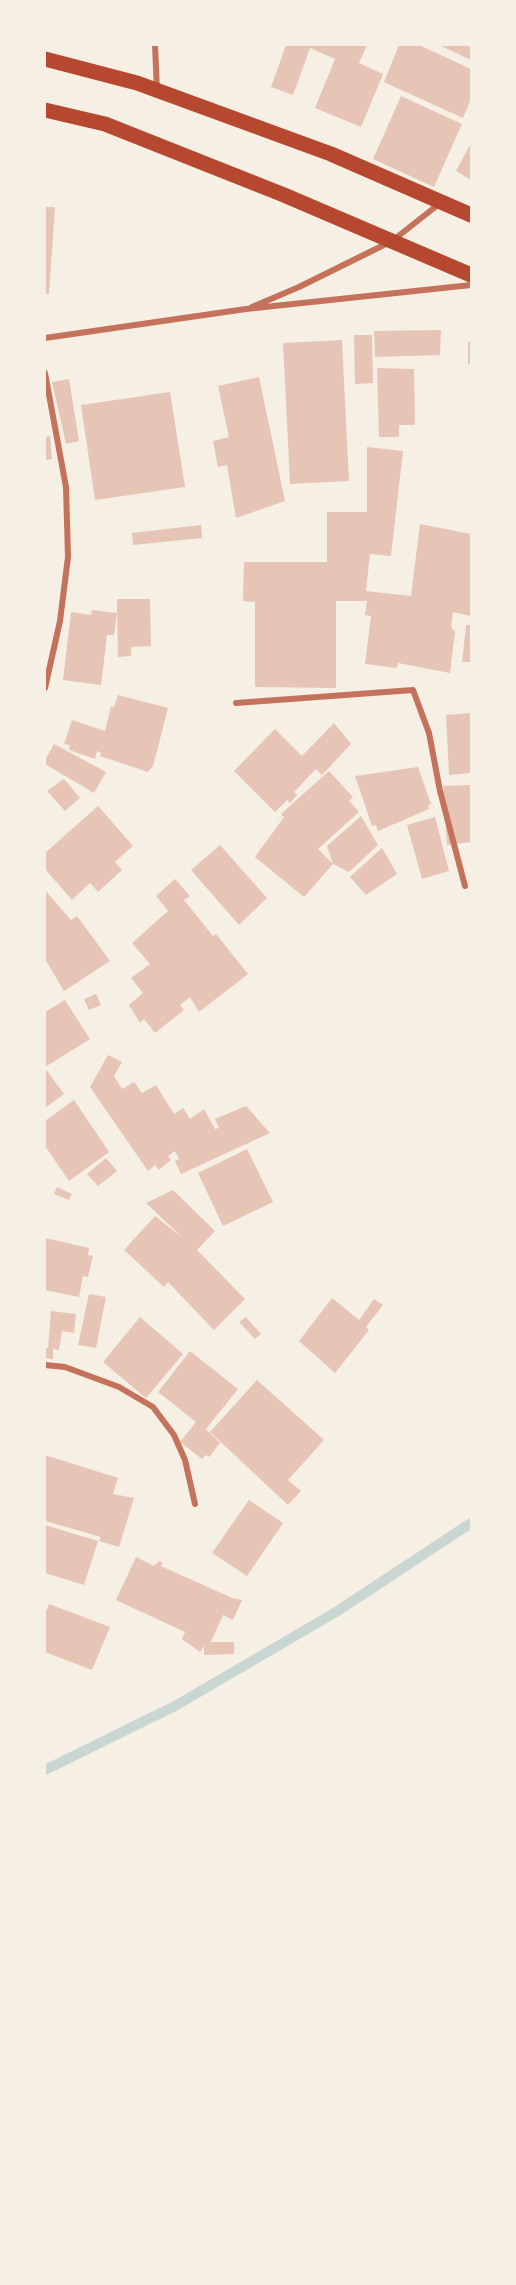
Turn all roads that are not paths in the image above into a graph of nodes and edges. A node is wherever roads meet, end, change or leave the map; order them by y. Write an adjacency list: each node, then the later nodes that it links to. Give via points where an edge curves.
1 (155, 45): 3 (street)
2 (45, 59): 3 (main road)
3 (158, 91): 5 (main road, via 331,154)
4 (45, 110): 7 (main road, via 105,124)
5 (441, 202): 6 (main road); 7 (street)
6 (471, 215)
7 (392, 241): 8 (main road); 10 (street)
8 (471, 275)
9 (471, 285): 10 (street)
10 (246, 309): 11 (street)
11 (45, 338)
12 (45, 373): 13 (street, via 66,487 68,557 60,621)
13 (45, 688)
14 (236, 703): 15 (street, via 413,690 429,733)
15 (465, 886)
16 (45, 1365): 17 (street, via 65,1367 108,1383 153,1407 174,1435 185,1460)
17 (195, 1504)

